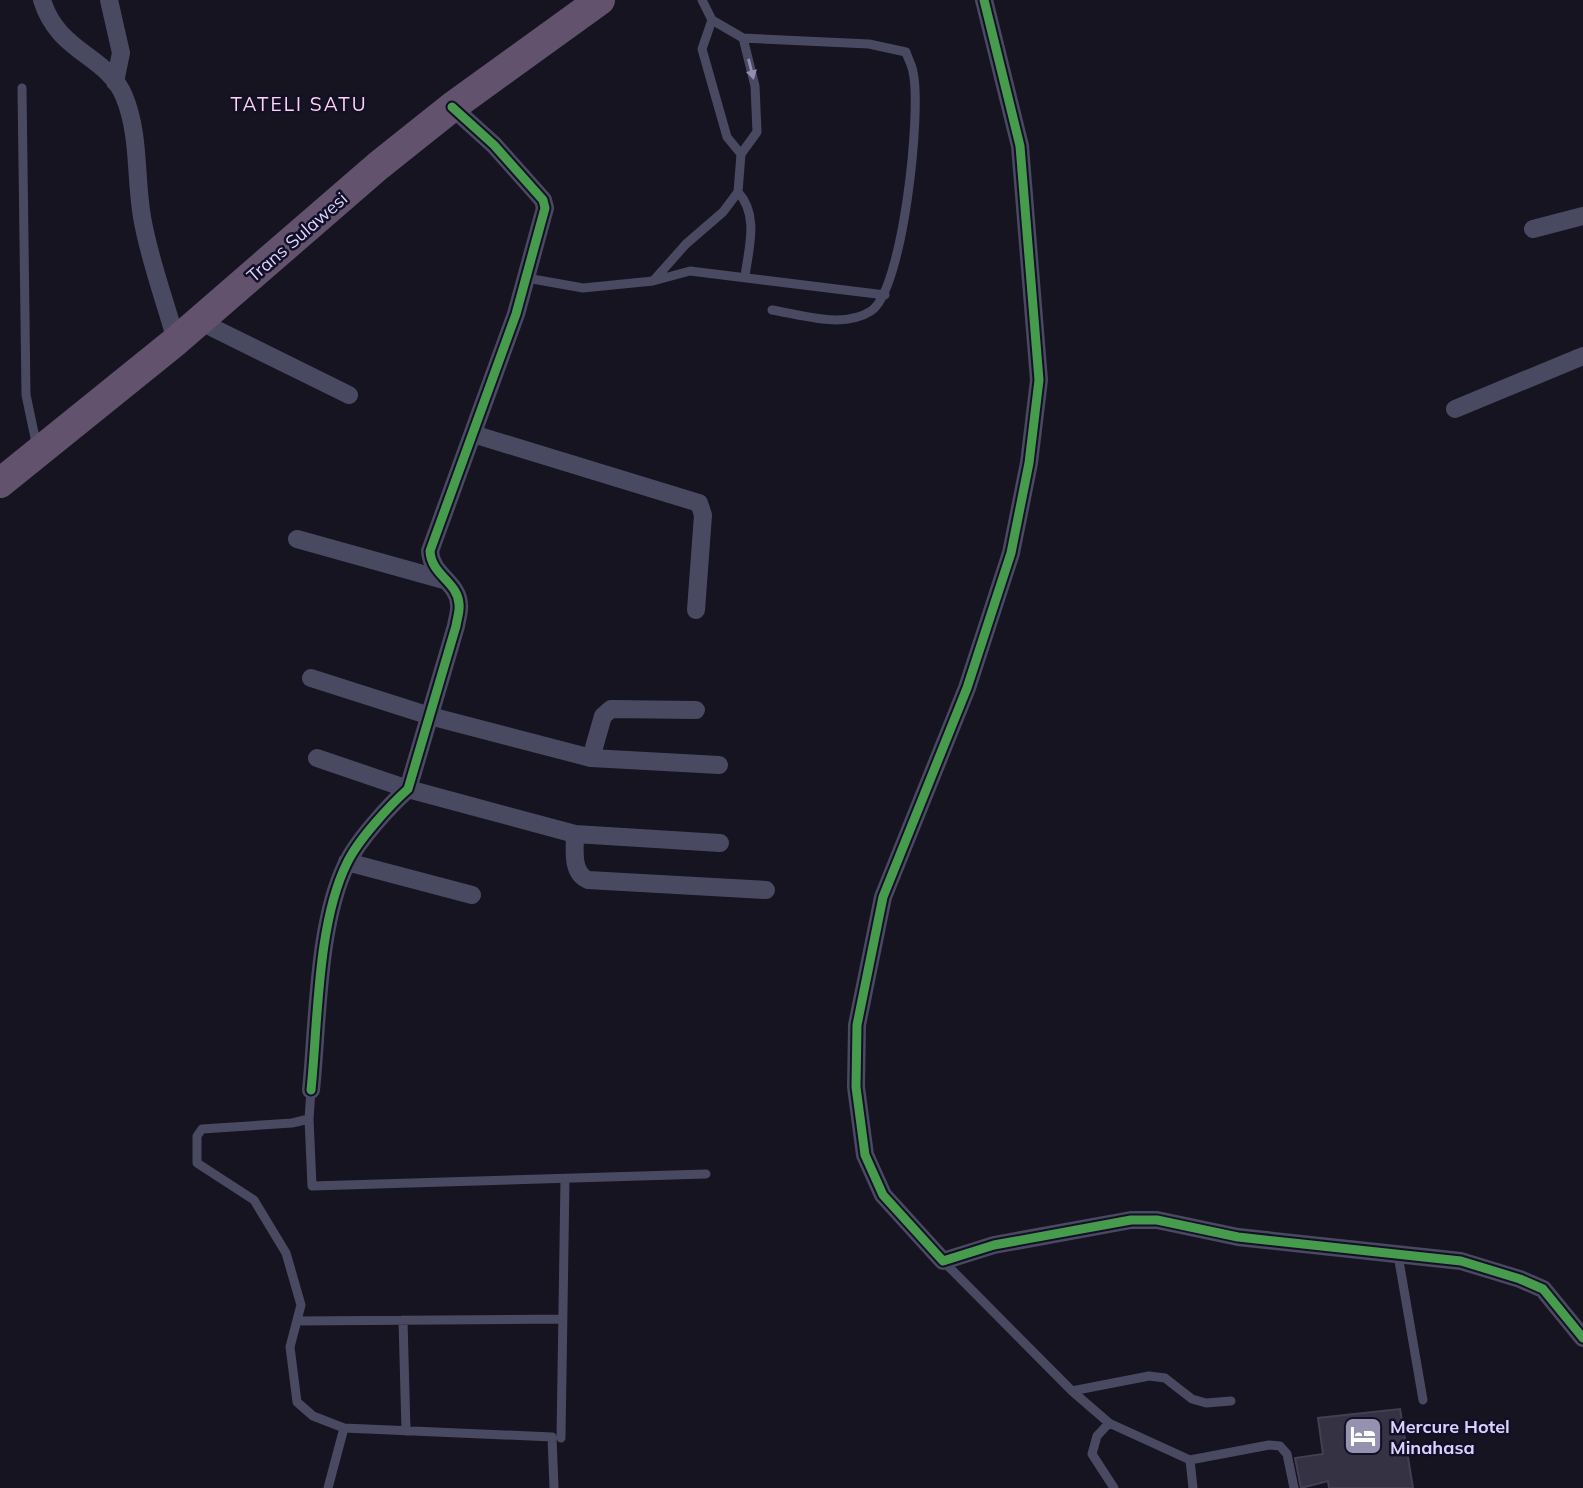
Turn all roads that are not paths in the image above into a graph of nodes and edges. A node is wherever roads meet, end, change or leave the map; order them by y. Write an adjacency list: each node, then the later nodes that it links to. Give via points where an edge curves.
1 (42, 0): 8 (street, via 59,35)
2 (109, 0): 8 (street, via 121,53)
3 (600, 0): 10 (highway, Trans Sulawesi)
4 (702, 0): 6 (lane)
5 (984, 0): 48 (street, via 1020,146 1024,186 1039,380 1029,463 1011,553 967,688 883,897 857,1025 856,1087 865,1155 883,1195)
6 (712, 20): 7 (lane); 11 (lane, via 702,49 727,137)
7 (743, 38): 11 (lane, one-way to 11, via 755,86 757,131); 18 (lane, via 869,44 906,52 914,73 915,112 907,199)
8 (115, 82): 21 (street, via 132,118 143,220)
9 (22, 88): 26 (lane, via 26,395)
10 (452, 107): 16 (street, via 543,200 544,218); 20 (highway, Trans Sulawesi)
11 (741, 154): 12 (lane)
12 (738, 192): 15 (lane, via 751,214); 17 (lane)
13 (1583, 216): 14 (street)
14 (1533, 229)
15 (745, 276): 17 (lane, via 690,271); 18 (lane)
16 (527, 278): 17 (lane, via 583,288); 25 (street)
17 (653, 281)
18 (886, 295): 19 (lane, via 873,310 855,319 830,320)
19 (772, 310)
20 (199, 321): 21 (highway, Trans Sulawesi); 23 (street)
21 (176, 341): 26 (highway, Trans Sulawesi)
22 (1583, 356): 24 (street)
23 (349, 395)
24 (1455, 409)
25 (473, 434): 29 (street, via 430,551 433,569); 30 (street, via 699,503 703,515)
26 (39, 452): 27 (highway, Trans Sulawesi)
27 (0, 483)
28 (297, 539): 29 (street)
29 (444, 580): 33 (street, via 460,603)
30 (696, 610)
31 (311, 678): 33 (street)
32 (696, 710): 35 (street, via 611,709 603,716)
33 (430, 716): 35 (street); 37 (street)
34 (317, 758): 37 (street)
35 (591, 758): 36 (street)
36 (719, 765)
37 (408, 789): 38 (street); 40 (street)
38 (575, 834): 39 (street); 41 (street, via 576,865 587,880)
39 (720, 843)
40 (347, 862): 42 (street); 43 (street, via 331,913)
41 (766, 890)
42 (472, 895)
43 (311, 1090): 44 (lane)
44 (309, 1119): 46 (lane, via 312,1186); 51 (lane, via 202,1129 197,1136 197,1163 254,1200 286,1254 301,1305)
45 (706, 1174): 46 (lane)
46 (565, 1179): 49 (lane)
47 (1398, 1255): 48 (street, via 1238,1237 1143,1219 995,1245); 52 (street, via 1461,1261 1528,1282 1548,1294); 54 (lane)
48 (943, 1261): 53 (lane)
49 (562, 1319): 50 (lane); 59 (lane)
50 (403, 1320): 51 (lane); 58 (lane)
51 (297, 1321): 57 (lane, via 290,1347 297,1402 313,1416)
52 (1583, 1338)
53 (1072, 1391): 55 (lane, via 1149,1376 1165,1378 1199,1401); 56 (lane)
54 (1423, 1400)
55 (1231, 1401)
56 (1109, 1423): 60 (lane); 63 (lane, via 1097,1436 1092,1454)
57 (344, 1428): 58 (lane); 61 (lane)
58 (406, 1431): 62 (lane, via 552,1437)
59 (561, 1438)
60 (1190, 1460): 64 (lane); 65 (lane, via 1280,1446 1287,1454)
61 (328, 1488)
62 (554, 1488)
63 (1114, 1488)
64 (1193, 1488)
65 (1294, 1488)

